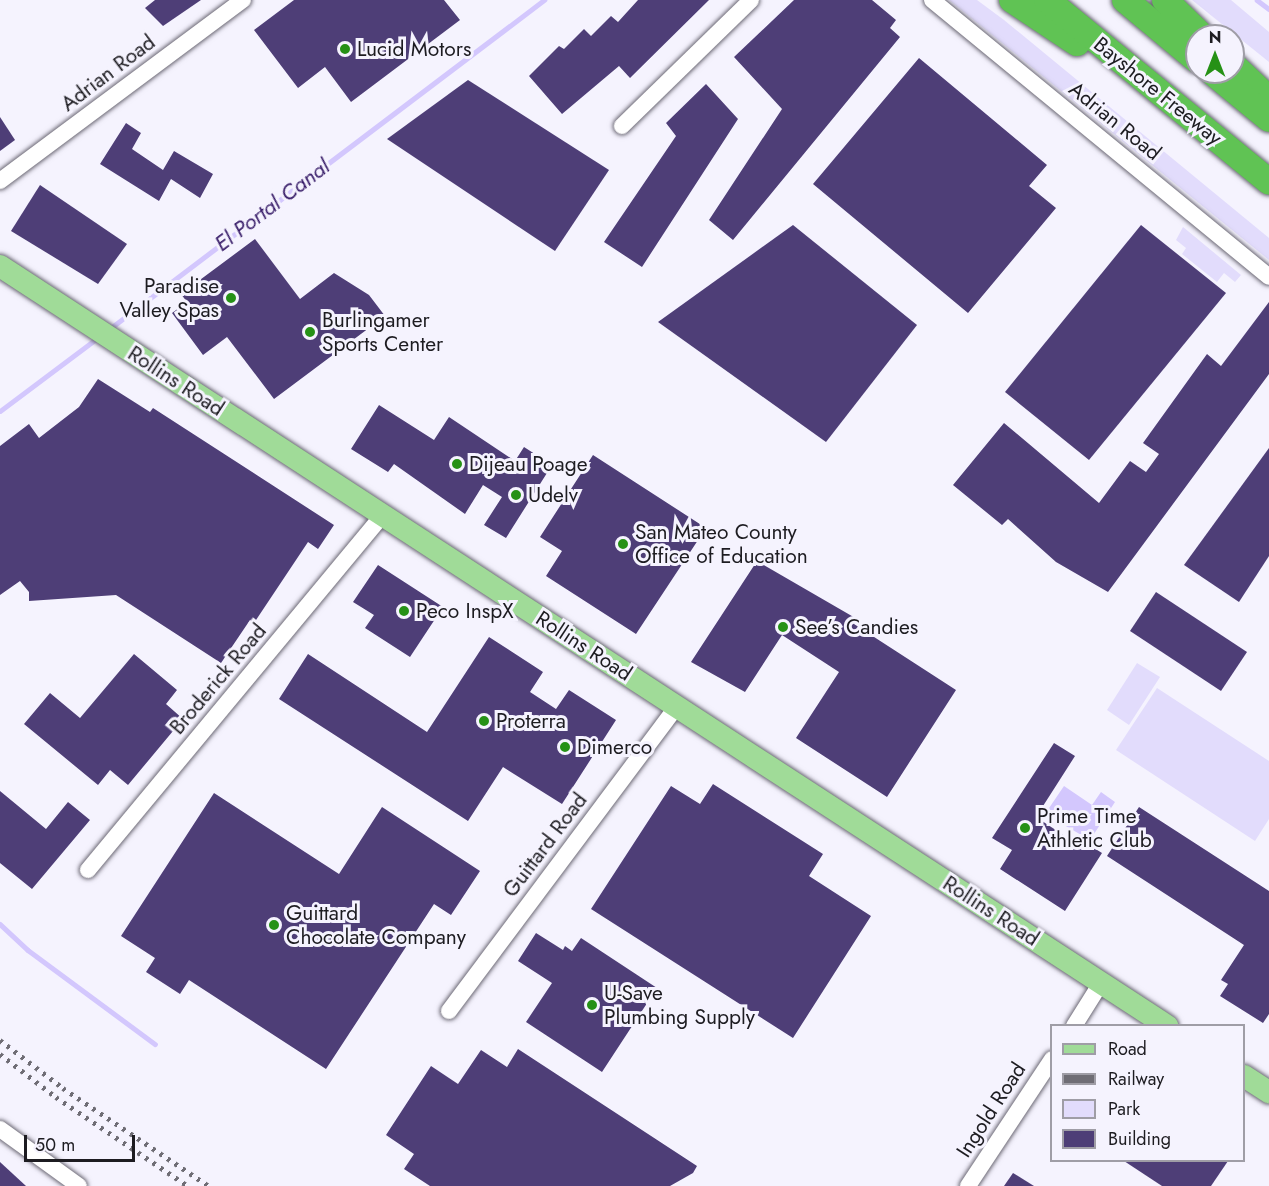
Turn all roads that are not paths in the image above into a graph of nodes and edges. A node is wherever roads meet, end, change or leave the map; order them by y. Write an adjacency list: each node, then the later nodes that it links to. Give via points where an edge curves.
1 (243, 0): 16 (street, Adrian Road)
2 (751, 0): 14 (street)
3 (932, 0): 19 (street, Adrian Road)
4 (1012, 0): 15 (highway)
5 (1047, 0): 15 (highway, Bayshore Freeway)
6 (1125, 0): 9 (highway)
7 (1165, 0): 8 (highway)
8 (1190, 24)
9 (1185, 50)
10 (1245, 76): 12 (highway)
11 (1227, 84): 13 (highway)
12 (1269, 99)
13 (1269, 119)
14 (622, 126)
15 (1200, 126): 17 (highway, Bayshore Freeway)
16 (0, 181)
17 (1269, 182)
18 (0, 266): 20 (main road, Rollins Road)
19 (1269, 277)
20 (382, 516): 21 (main road, Rollins Road); 22 (street, Broderick Road)
21 (677, 706): 23 (main road, Rollins Road); 24 (street, Guittard Road)
22 (88, 870)
23 (1101, 983): 25 (street); 26 (main road, Rollins Road)
24 (449, 1011)
25 (1075, 1024)
26 (1164, 1024)
27 (1050, 1062): 32 (street, Ingold Road)
28 (1245, 1077): 29 (main road)
29 (1269, 1092)
30 (0, 1129): 31 (street)
31 (79, 1186)
32 (969, 1186)

